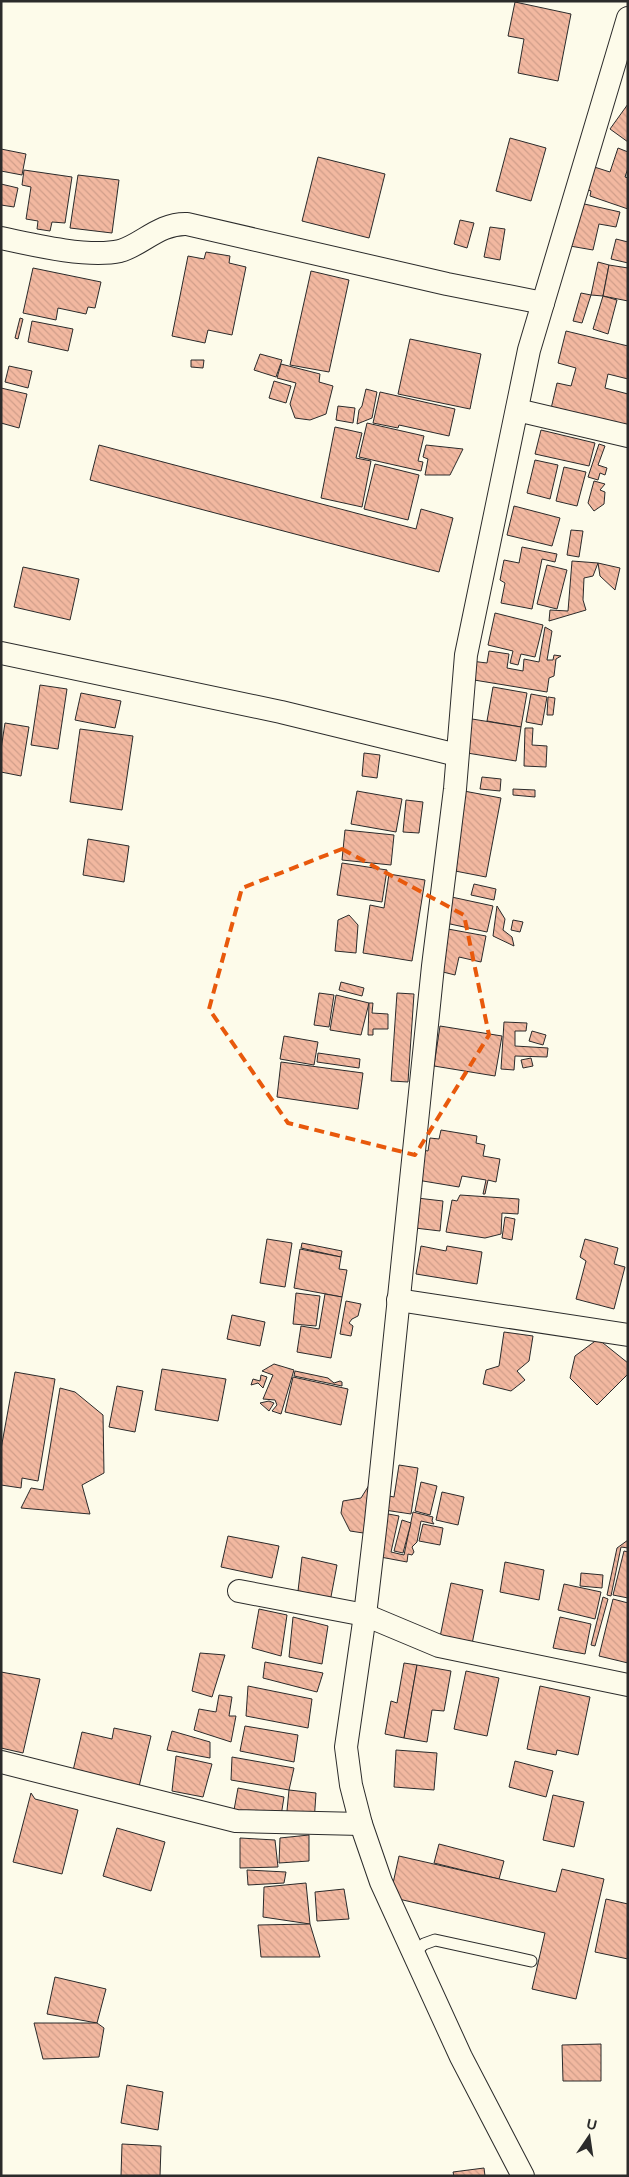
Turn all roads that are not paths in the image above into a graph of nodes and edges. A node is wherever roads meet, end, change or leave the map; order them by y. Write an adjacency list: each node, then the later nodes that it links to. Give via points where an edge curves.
1 (628, 18): 3 (street)
2 (1, 238): 3 (street, via 85,252 108,252 122,250 169,226 186,224)
3 (543, 303): 4 (street, via 529,350)
4 (517, 410): 5 (street); 7 (street, via 466,655)
5 (628, 436)
6 (1, 653): 7 (street, via 281,712)
7 (457, 755): 8 (street)
8 (398, 1300): 9 (street); 11 (street)
9 (628, 1335)
10 (239, 1591): 11 (street)
11 (365, 1615): 12 (street, via 439,1646); 14 (street, via 346,1747)
12 (628, 1685)
13 (1, 1762): 14 (street, via 236,1820)
14 (361, 1824): 15 (street, via 381,1882)
15 (414, 1953): 16 (lane, via 435,1940); 17 (street, via 461,2056)
16 (531, 1961)
17 (523, 2176)

